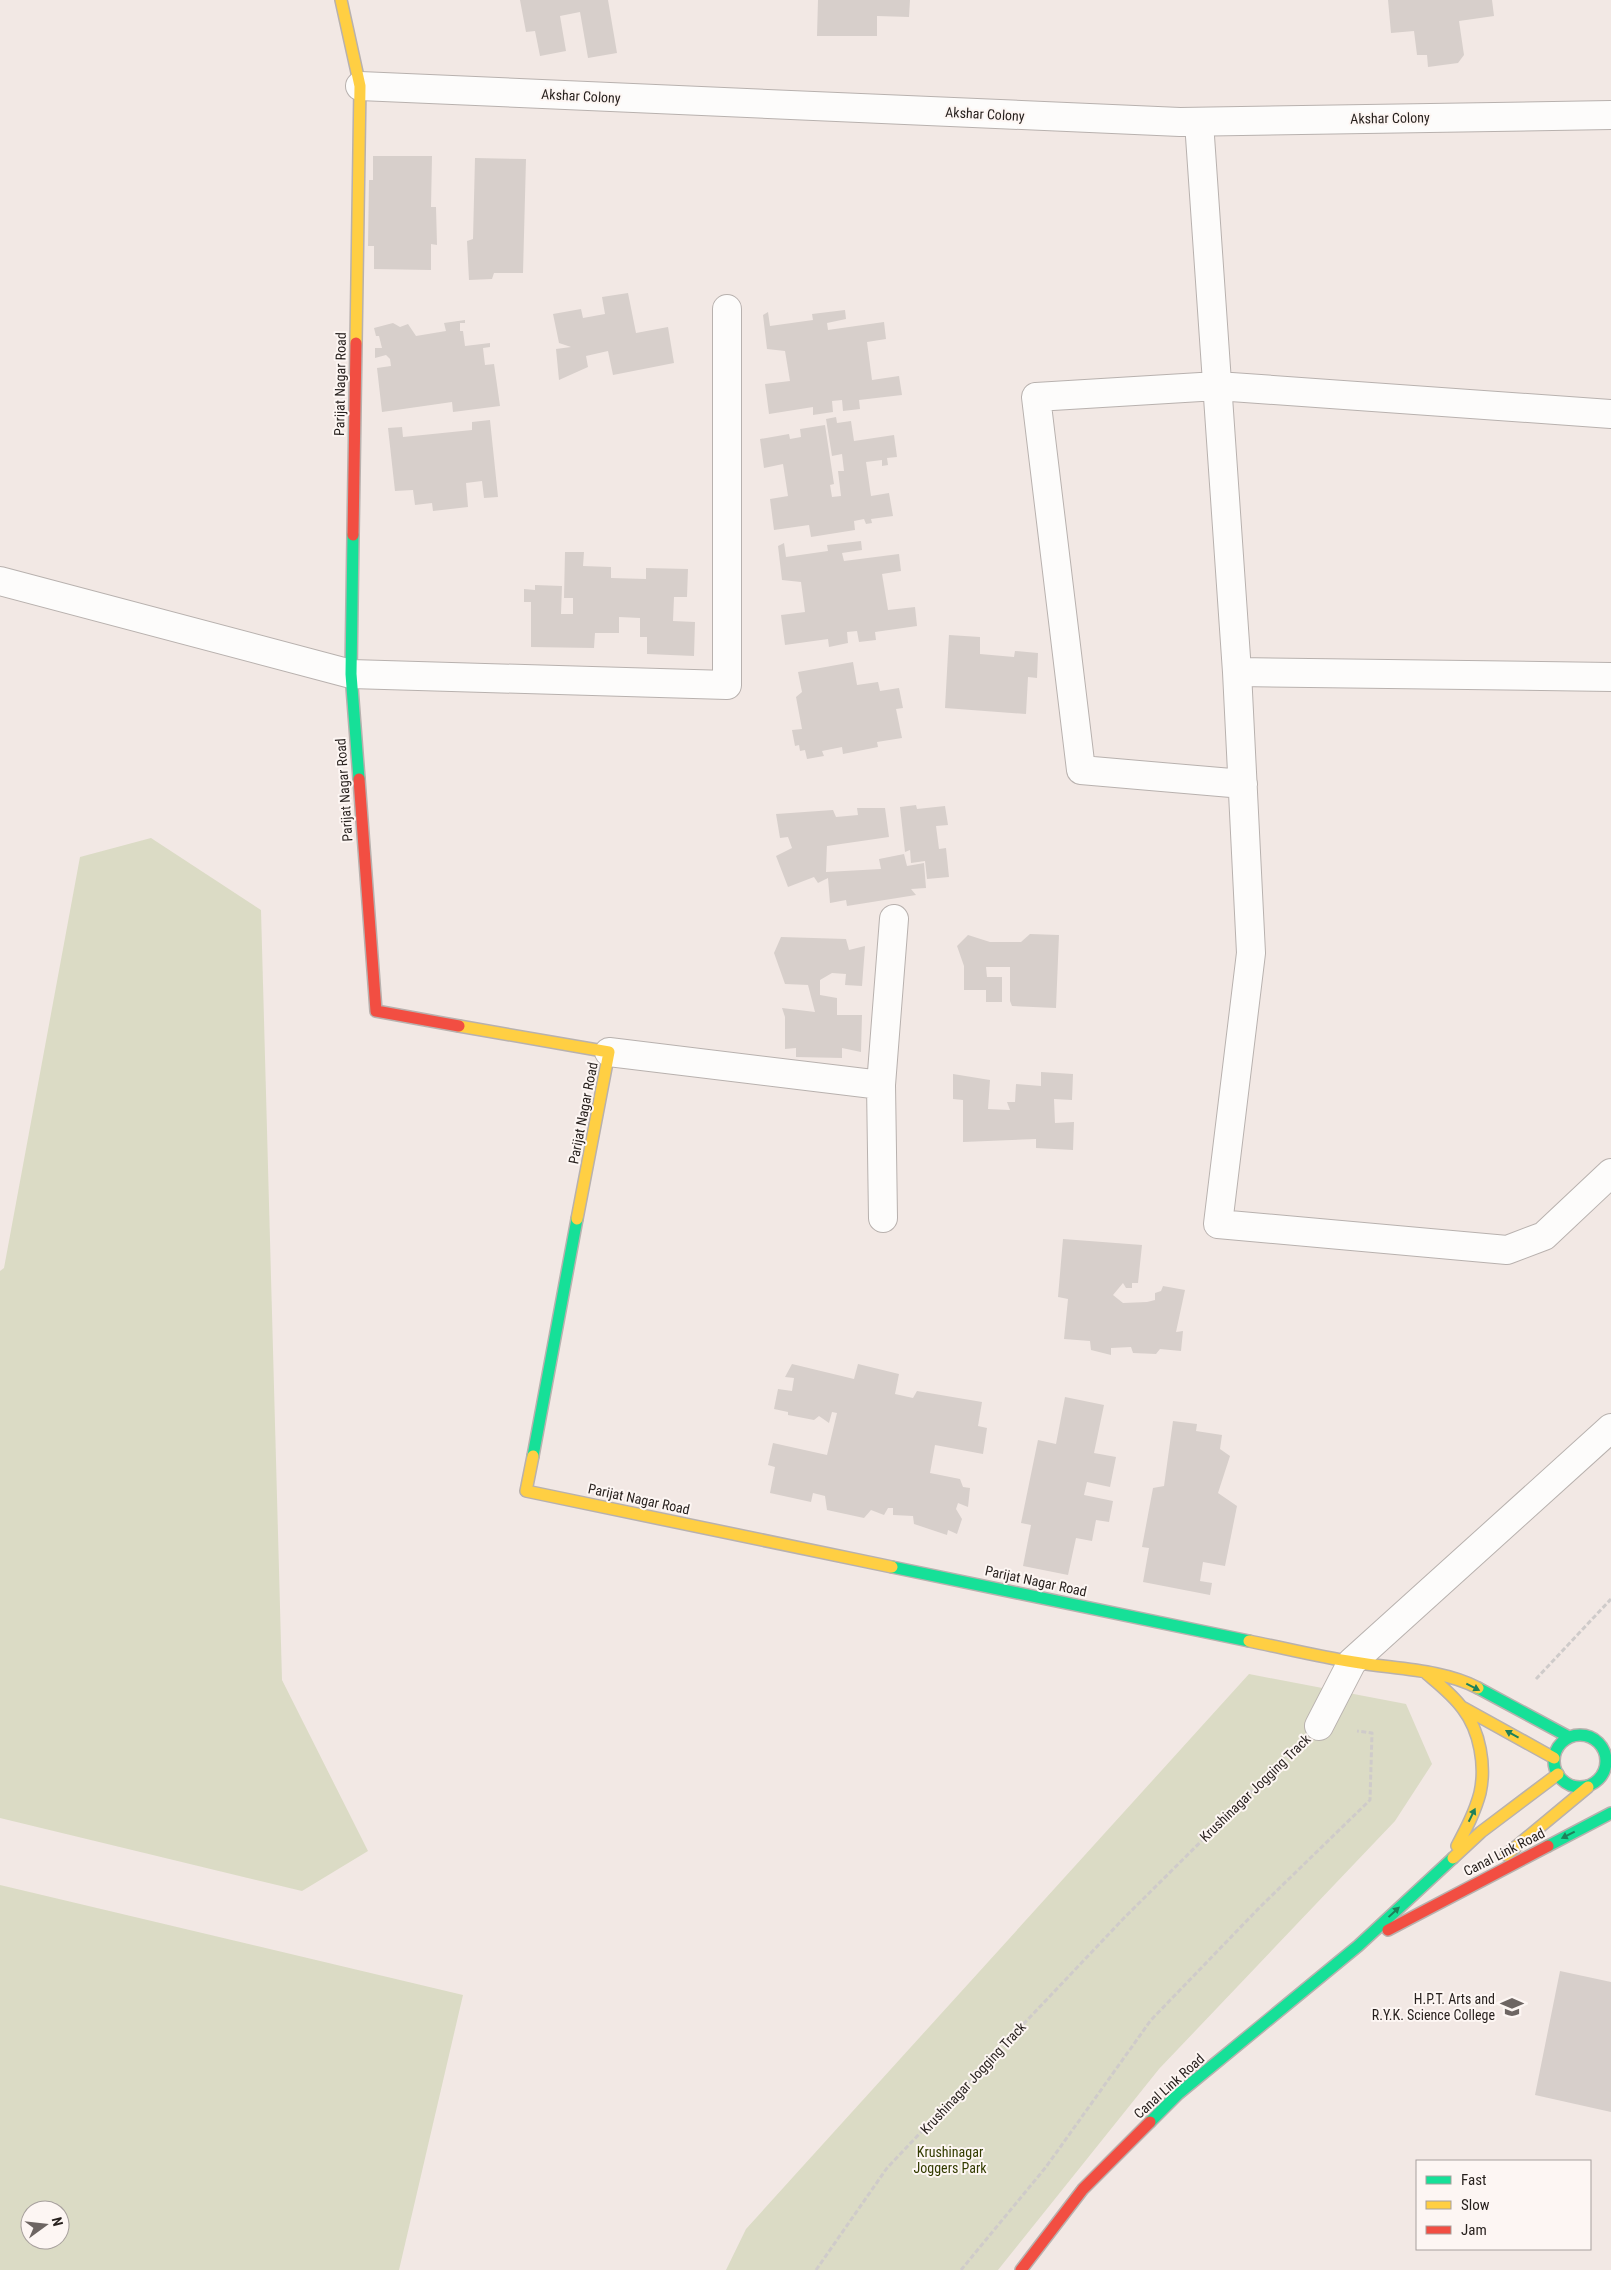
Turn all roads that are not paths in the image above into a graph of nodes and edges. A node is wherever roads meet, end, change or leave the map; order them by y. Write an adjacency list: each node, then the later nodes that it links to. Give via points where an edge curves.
1 (341, 0): 2 (street, Parijat Nagar Road)
2 (360, 86): 4 (street, Akshar Colony); 10 (street, Parijat Nagar Road)
3 (1611, 115): 4 (street, Akshar Colony)
4 (1199, 122): 6 (street)
5 (727, 309): 10 (street, via 727,686)
6 (1217, 386): 7 (street); 9 (street); 12 (street, via 1036,397 1082,770)
7 (1611, 414)
8 (0, 581): 10 (street)
9 (1237, 672): 11 (street); 12 (street)
10 (351, 674): 14 (street, Parijat Nagar Road, via 376,1012)
11 (1611, 677)
12 (1242, 784): 16 (street, via 1251,953 1218,1224 1507,1250 1544,1236)
13 (894, 919): 15 (street)
14 (609, 1052): 15 (street); 19 (street, Parijat Nagar Road, via 526,1491)
15 (881, 1085): 17 (street)
16 (1611, 1173)
17 (883, 1218)
18 (1611, 1428): 19 (street)
19 (1352, 1662): 20 (street); 22 (street)
20 (1427, 1673): 21 (street); 23 (street, one-way to 23, via 1468,1683)
21 (1462, 1707): 25 (street, one-way to 21); 30 (street, one-way to 21, via 1476,1807 1483,1784 1482,1755)
22 (1319, 1726)
23 (1569, 1737): 24 (street, via 1586,1736); 25 (street, via 1557,1749)
24 (1606, 1744): 26 (street)
25 (1554, 1758): 27 (street)
26 (1608, 1769): 28 (street)
27 (1558, 1774): 28 (street, via 1570,1786); 30 (street, Canal Link Road)
28 (1588, 1787): 31 (street)
29 (1611, 1813): 31 (street, Canal Link Road, one-way to 31)
30 (1450, 1859): 32 (street, Canal Link Road, one-way to 30)
31 (1468, 1887): 32 (street, Canal Link Road)
32 (1358, 1946): 33 (street, Canal Link Road, via 1178,2094 1083,2189)
33 (1021, 2270)

